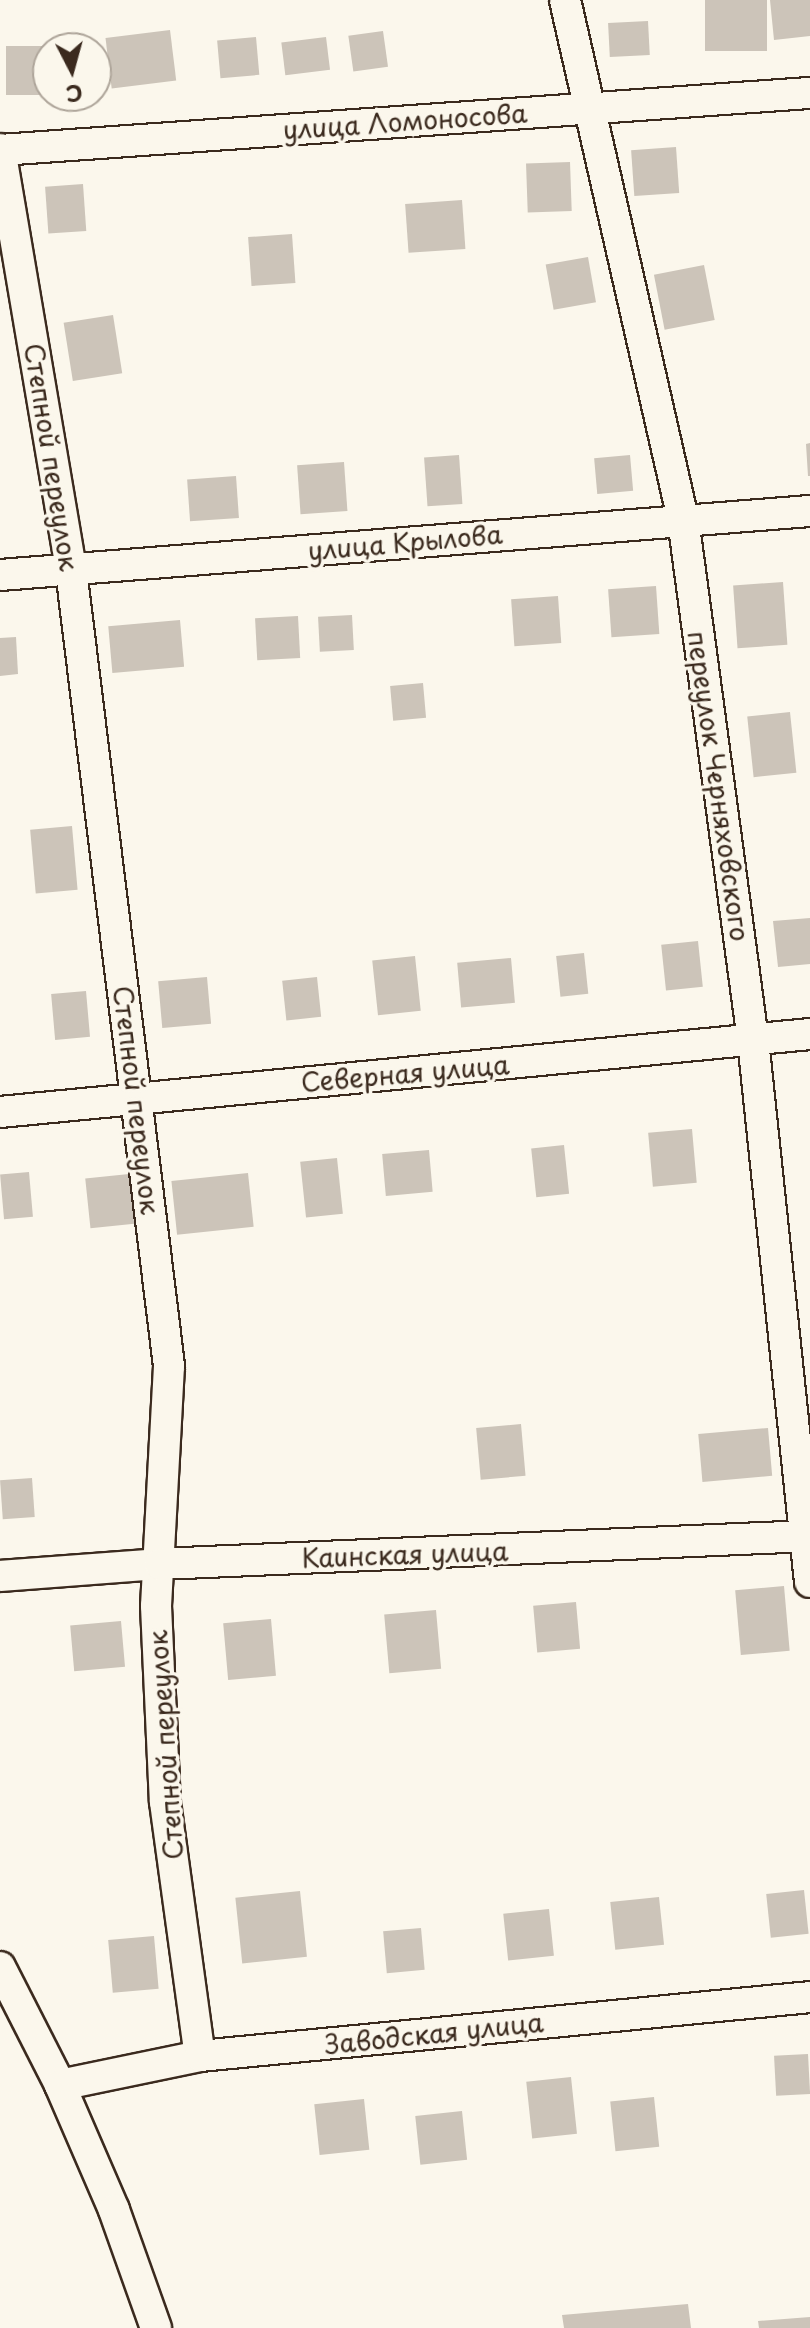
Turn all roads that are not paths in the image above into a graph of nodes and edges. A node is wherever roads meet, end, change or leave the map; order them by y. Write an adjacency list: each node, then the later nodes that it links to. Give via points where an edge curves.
1 (565, 0): 3 (street, переулок Черняховского)
2 (810, 93): 3 (street, улица Ломоносова)
3 (586, 108): 4 (street, улица Ломоносова); 6 (street, переулок Черняховского)
4 (0, 150): 7 (street, Степной переулок)
5 (810, 511): 6 (street, улица Крылова)
6 (683, 519): 7 (street, улица Крылова); 10 (street, переулок Черняховского)
7 (71, 570): 8 (street, улица Крылова); 11 (street, Степной переулок)
8 (0, 575)
9 (810, 1034): 10 (street, Северная улица)
10 (753, 1040): 11 (street, Северная улица); 13 (street, переулок Черняховского)
11 (136, 1098): 12 (street, Северная улица); 14 (street, Степной переулок, via 169,1366)
12 (0, 1112)
13 (808, 1536): 14 (street, Каинская улица); 16 (street, переулок Черняховского)
14 (160, 1564): 15 (street, Каинская улица); 19 (street, Степной переулок, via 156,1606 165,1802)
15 (0, 1576)
16 (810, 1582)
17 (0, 1967): 20 (street)
18 (810, 1997): 19 (street, Заводская улица)
19 (200, 2056): 20 (street, Заводская улица)
20 (60, 2085): 21 (street, via 114,2210)
21 (156, 2328)

